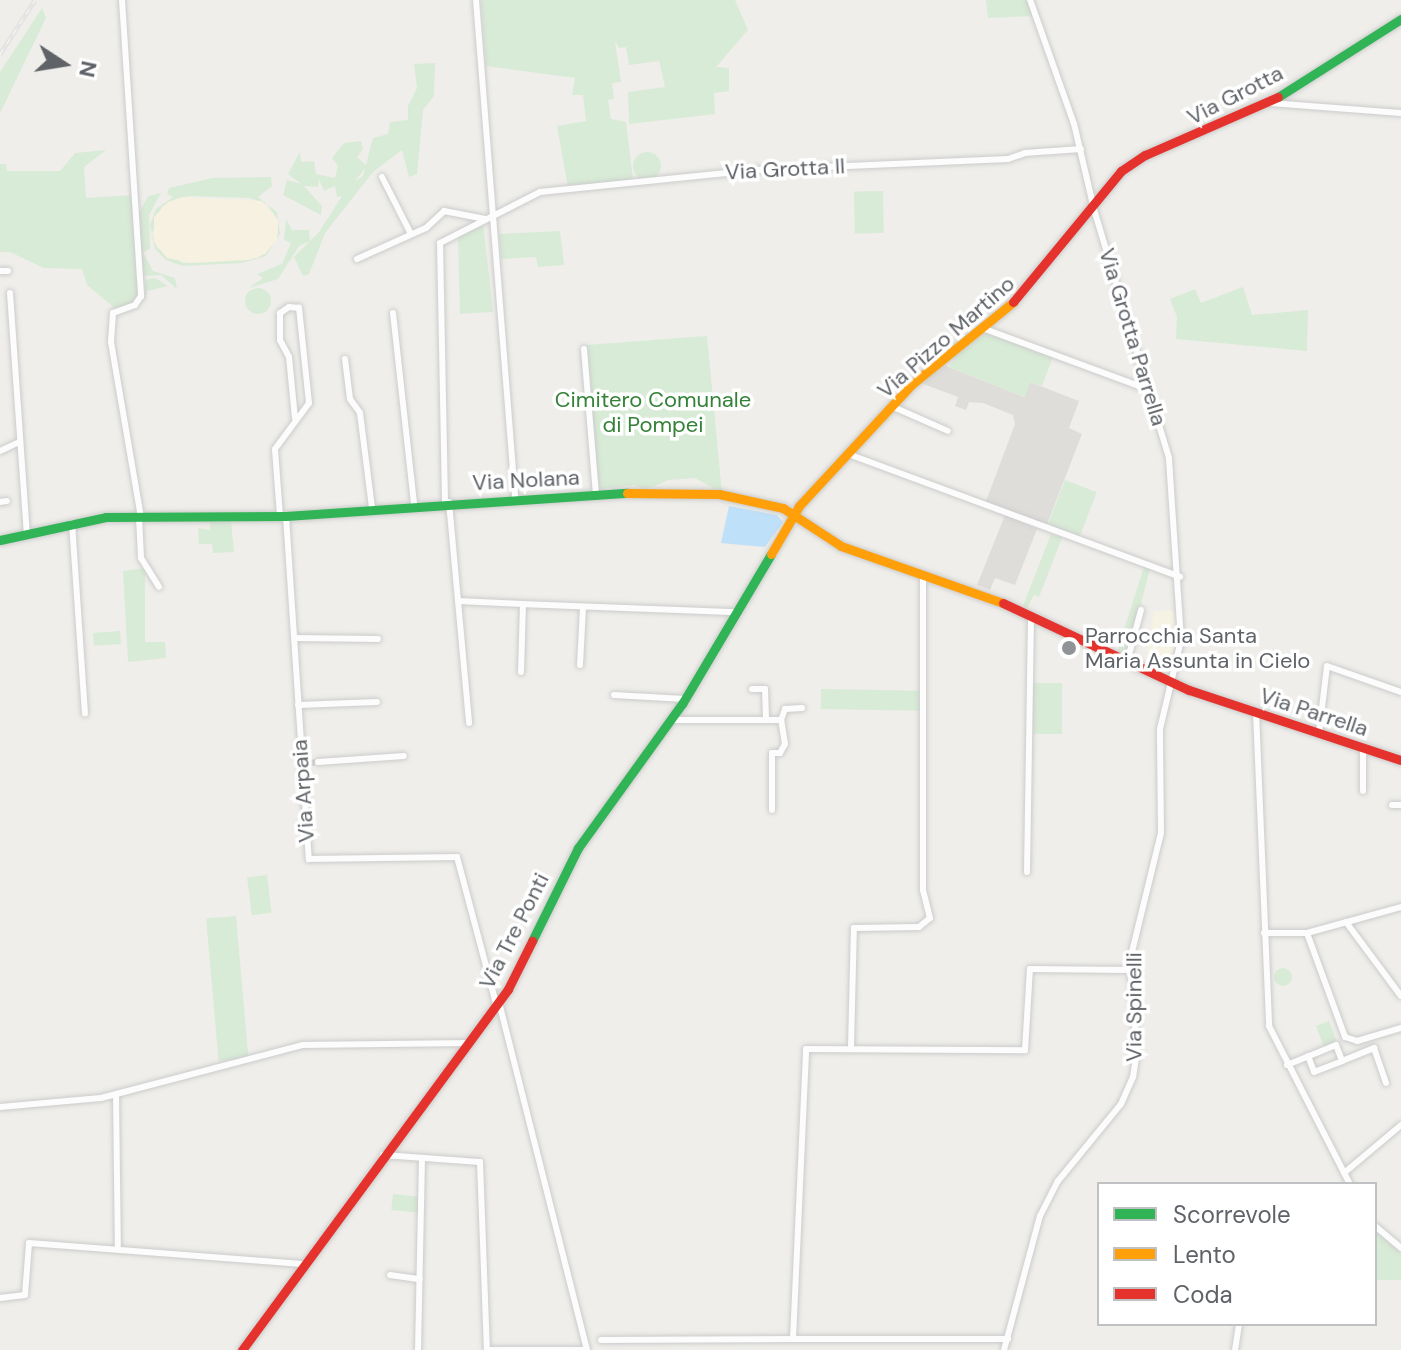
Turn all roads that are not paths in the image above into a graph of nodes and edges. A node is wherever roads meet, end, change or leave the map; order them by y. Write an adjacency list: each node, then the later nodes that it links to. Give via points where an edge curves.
1 (122, 0): 33 (street, via 141,296 135,305 113,313 111,342)
2 (476, 0): 10 (street)
3 (1030, 0): 7 (street, Via Grotta Parrella)
4 (1401, 19): 5 (street, Via Grotta)
5 (1268, 103): 6 (street); 9 (street, Via Grotta, via 1136,159)
6 (1401, 113)
7 (1081, 149): 9 (street, Via Grotta Parrella); 10 (street, Via Grotta II, via 1008,159 756,170 540,192)
8 (382, 177): 12 (street)
9 (1094, 209): 16 (street, Via Pizzo Martino, via 1027,291); 19 (street, Via Grotta Parrella)
10 (494, 215): 11 (street, Via Grotta II); 27 (street)
11 (485, 219): 12 (street, via 444,211); 28 (street, Via Grotta II, via 440,243)
12 (411, 234): 13 (street)
13 (357, 259)
14 (10, 293): 23 (street)
15 (393, 313): 29 (street)
16 (985, 329): 19 (street); 20 (street, Via Pizzo Martino)
17 (584, 349): 26 (street)
18 (345, 359): 30 (street, via 350,399 360,413)
19 (1150, 390): 38 (street, Via Grotta Parrella, via 1172,474)
20 (891, 406): 22 (street); 25 (street, Via Pizzo Martino)
21 (295, 418): 21 (street, Via Arpaia, via 289,357 280,340 280,310 289,307 299,308 309,373 309,403); 32 (street, Via Arpaia, via 275,449)
22 (948, 431)
23 (19, 442): 24 (street); 35 (street)
24 (0, 451)
25 (851, 455): 31 (street, Via Pizzo Martino); 38 (street)
26 (596, 495): 27 (street, Via Nolana); 31 (street, Via Nolana, via 719,494)
27 (515, 498): 28 (street, Via Nolana)
28 (447, 502): 29 (street, Via Nolana); 40 (street)
29 (414, 504): 30 (street, Via Nolana)
30 (372, 508): 32 (street, Via Nolana)
31 (796, 515): 37 (street, Via Nolana, via 841,546); 44 (street, Via Tre Ponti)
32 (283, 516): 33 (street, Via Nolana); 46 (street, Via Arpaia)
33 (140, 517): 34 (street, Via Nolana); 39 (street, via 141,558)
34 (72, 523): 35 (street, Via Nolana); 60 (street)
35 (27, 534): 36 (street, Via Nolana)
36 (0, 540)
37 (923, 575): 45 (street, Via Nolana, via 986,595); 86 (street, via 923,890 930,918 919,927 853,930)
38 (1180, 577): 51 (street, Via Grotta Parrella, via 1181,640)
39 (159, 587)
40 (458, 601): 41 (street); 64 (street)
41 (523, 604): 42 (street); 50 (street)
42 (583, 607): 44 (street); 49 (street)
43 (1141, 610): 48 (street)
44 (734, 612): 55 (street, Via Tre Ponti)
45 (1031, 617): 48 (street, Via Nolana); 76 (street)
46 (295, 638): 47 (street); 57 (street, Via Arpaia)
47 (378, 639)
48 (1127, 662): 51 (street, Via Nolana)
49 (580, 665)
50 (521, 672)
51 (1171, 683): 59 (street, Via Parrella); 81 (street, Via Spinelli, via 1159,739 1161,833 1138,919)
52 (752, 689): 62 (street, via 765,689)
53 (1401, 692): 65 (street, via 1327,666)
54 (614, 695): 55 (street)
55 (685, 699): 61 (street, Via Tre Ponti)
56 (377, 702): 57 (street)
57 (298, 705): 70 (street, Via Arpaia)
58 (802, 708): 63 (street, via 785,709)
59 (1256, 711): 65 (street, Via Parrella); 79 (street)
60 (85, 714)
61 (671, 720): 62 (street); 83 (street, Via Tre Ponti, via 578,848)
62 (766, 720): 63 (street)
63 (781, 720): 75 (street, via 785,744 780,753 772,753)
64 (469, 723)
65 (1319, 733): 66 (street, Via Parrella)
66 (1363, 747): 68 (street, Via Parrella); 72 (street)
67 (404, 756): 69 (street)
68 (1401, 760)
69 (318, 762)
70 (300, 763): 71 (street); 83 (street, Via Arpaia, via 309,859 446,855 459,860)
71 (309, 763)
72 (1363, 791)
73 (1392, 805): 74 (street)
74 (1401, 805)
75 (772, 810)
76 (1027, 872)
77 (1401, 907): 78 (street)
78 (1346, 922): 80 (street); 82 (street)
79 (1264, 933): 80 (street); 89 (street, via 1269,1026)
80 (1307, 933): 84 (street, via 1345,1037 1357,1041)
81 (1131, 970): 86 (street, via 1030,969 1025,1050); 107 (street, Via Spinelli, via 1137,1053 1133,1077 1121,1104 1058,1181 1040,1216)
82 (1401, 996)
83 (498, 1003): 85 (street, Via Tre Ponti); 95 (street, via 587,1350 487,1350 481,1166 477,1161)
84 (1401, 1028)
85 (471, 1043): 91 (street, via 303,1045); 94 (street, Via Tre Ponti)
86 (851, 1047): 106 (street, via 806,1049)
87 (1308, 1056): 88 (street, via 1336,1045); 88 (street, via 1314,1072); 89 (street)
88 (1342, 1061): 90 (street, via 1374,1048)
89 (1287, 1065): 96 (street)
90 (1386, 1083)
91 (116, 1095): 92 (street); 100 (street)
92 (0, 1107)
93 (1401, 1125): 96 (street)
94 (383, 1155): 95 (street); 101 (street, Via Tre Ponti)
95 (422, 1159): 103 (street)
96 (1344, 1173): 97 (street)
97 (1349, 1182)
98 (1377, 1228): 99 (street)
99 (1401, 1248)
100 (118, 1249): 101 (street); 104 (street, via 26,1244 25,1295)
101 (302, 1264): 109 (street, Via Tre Ponti)
102 (390, 1275): 103 (street)
103 (420, 1279): 110 (street)
104 (0, 1298)
105 (1239, 1326): 112 (street)
106 (793, 1339): 107 (street); 108 (street)
107 (1008, 1339): 111 (street, Via Spinelli)
108 (601, 1340)
109 (242, 1350)
110 (418, 1350)
111 (1004, 1350)
112 (1235, 1350)

